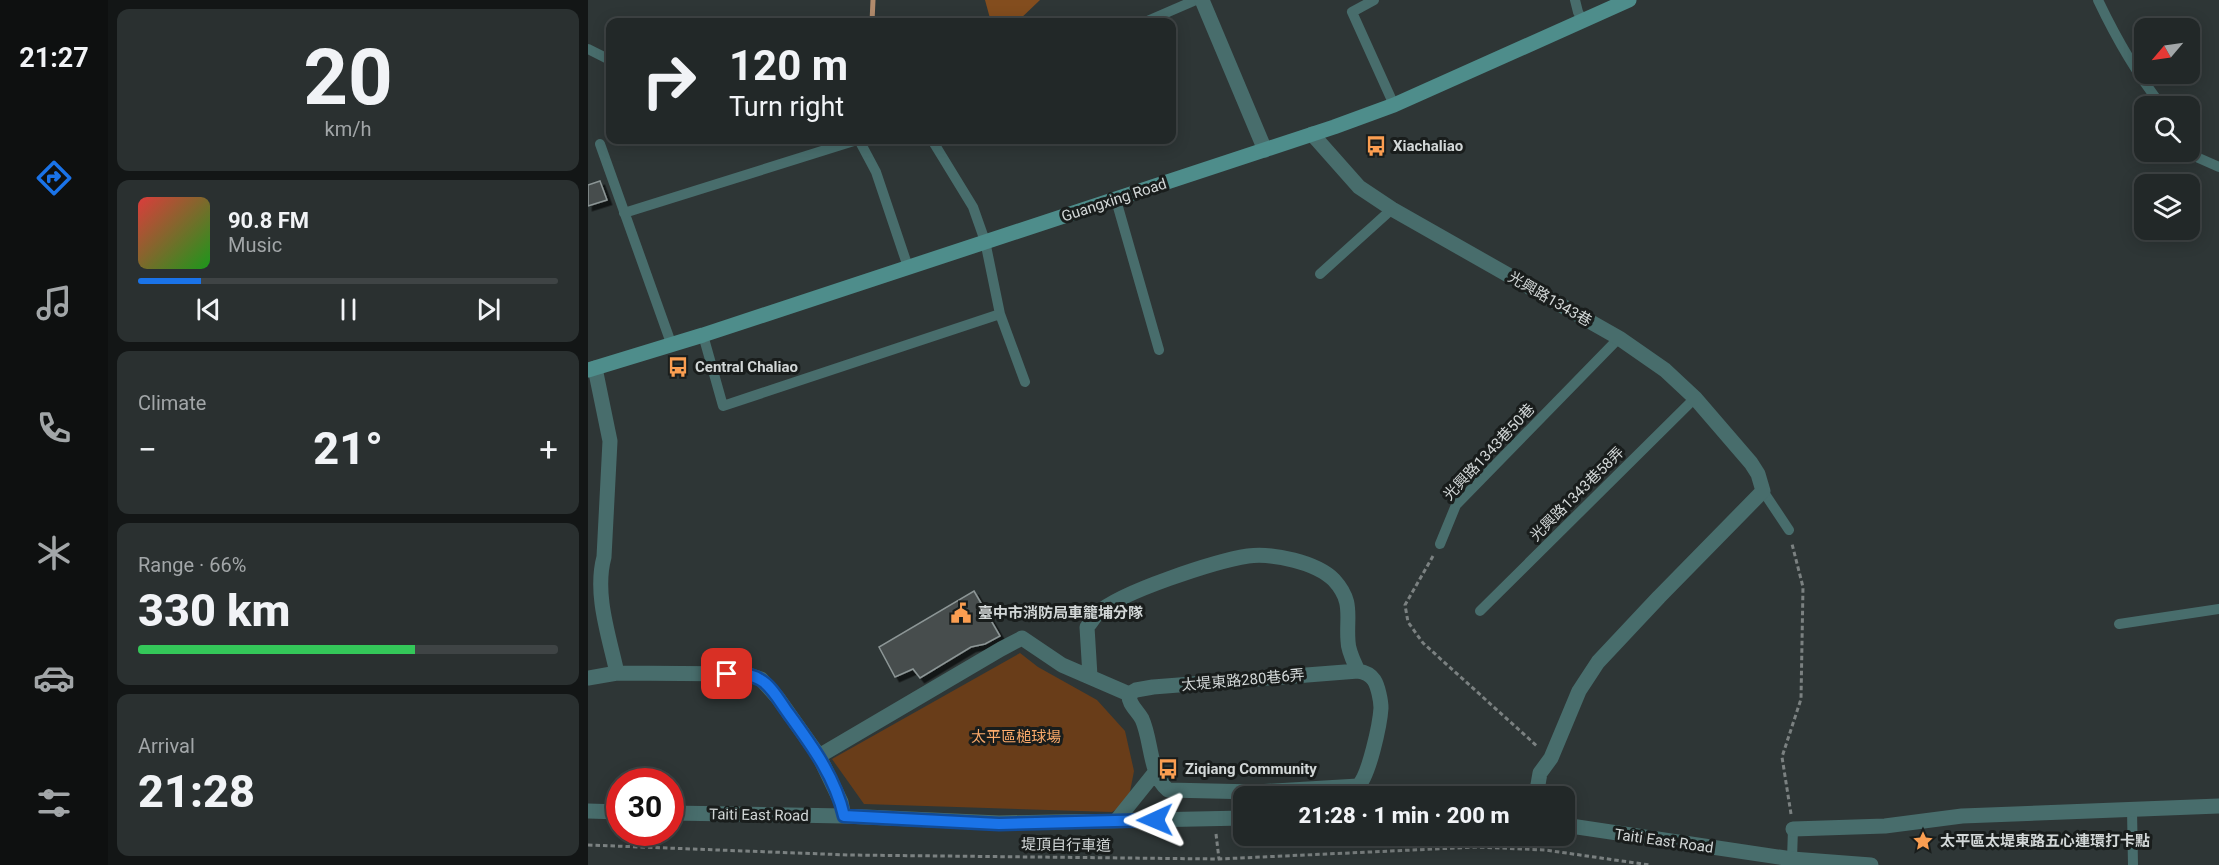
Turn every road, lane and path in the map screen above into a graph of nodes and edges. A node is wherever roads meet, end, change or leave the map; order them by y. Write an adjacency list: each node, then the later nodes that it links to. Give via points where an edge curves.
1 (1196, 0): 7 (lane)
2 (1203, 0): 18 (street)
3 (1374, 0): 12 (lane, via 1352,12)
4 (1575, 0): 8 (lane)
5 (1629, 0): 8 (main road, Guangxing Road)
6 (2098, 0): 11 (lane, via 2127,56)
7 (1154, 18)
8 (1582, 19): 12 (main road, Guangxing Road)
9 (588, 49): 10 (lane)
10 (606, 58)
11 (2155, 96)
12 (1394, 105): 13 (main road, Guangxing Road)
13 (1311, 134): 18 (main road, Guangxing Road); 22 (street, 光興路1343巷, via 1359,187)
14 (600, 144): 23 (lane)
15 (845, 144): 23 (lane)
16 (860, 144): 25 (lane, via 876,172)
17 (936, 144): 24 (lane, via 973,207)
18 (1264, 150): 21 (main road, Guangxing Road)
19 (2200, 159): 20 (lane)
20 (2219, 167)
21 (1116, 200): 24 (main road, Guangxing Road); 31 (lane)
22 (1392, 209): 26 (lane); 29 (street, 光興路1343巷)
23 (624, 213): 30 (lane)
24 (985, 241): 25 (main road, Guangxing Road); 27 (lane)
25 (908, 267): 28 (main road, Guangxing Road)
26 (1320, 274)
27 (1000, 314): 28 (lane, via 723,406); 33 (lane)
28 (703, 334): 30 (main road, Guangxing Road)
29 (1619, 338): 34 (street, 光興路1343巷, via 1665,370); 37 (lane, 光興路1343巷50巷, via 1456,505)
30 (671, 343): 32 (main road, Guangxing Road)
31 (1159, 350)
32 (592, 369): 42 (street, via 610,441 600,573)
33 (1025, 382)
34 (1695, 398): 35 (street, 光興路1343巷, via 1751,463); 39 (lane, 光興路1343巷58弄)
35 (1763, 491): 36 (lane, 光興路1343巷); 47 (street, via 1598,662 1579,691)
36 (1789, 530): 60 (path, via 1803,587 1801,699 1782,758)
37 (1440, 544): 47 (path, via 1405,605 1408,622 1423,643)
38 (2219, 609): 40 (lane)
39 (1480, 611)
40 (2119, 624)
41 (1358, 671): 43 (street, via 1348,642 1348,607 1334,581 1324,572 1285,558 1250,556 1143,590 1099,612 1087,627); 45 (street, 太堤東路280巷6弄, via 1153,687); 48 (street, via 1374,680 1381,708 1368,771 1358,786 1256,792 1168,790 1159,783)
42 (617, 673): 44 (street); 46 (street, via 746,674 761,680)
43 (1090, 676): 45 (street); 46 (street, via 1062,665 1022,638)
44 (588, 678)
45 (1128, 694): 48 (street, via 1142,720)
46 (819, 756): 56 (street)
47 (1551, 758): 49 (street, via 1540,773)
48 (1156, 770): 55 (street)
49 (1538, 786)
50 (2219, 806): 51 (street)
51 (2132, 810): 60 (street, via 1962,816 1885,826); 66 (lane)
52 (588, 811): 53 (street)
53 (606, 812)
54 (684, 813): 56 (street, Taiti East Road)
55 (1121, 815): 56 (street, Taiti East Road, via 999,824); 58 (street, Taiti East Road)
56 (844, 816)
57 (1233, 818): 58 (street, Taiti East Road)
58 (1214, 819): 62 (path)
59 (1575, 827): 63 (street, Taiti East Road)
60 (1793, 829): 63 (lane)
61 (588, 845): 62 (path, 堤頂自行車道, via 849,855)
62 (1219, 859): 64 (path, 堤頂自行車道, via 1478,847 1545,850)
63 (1792, 860): 65 (street, Taiti East Road)
64 (1650, 865)
65 (1871, 865)
66 (2133, 865)

